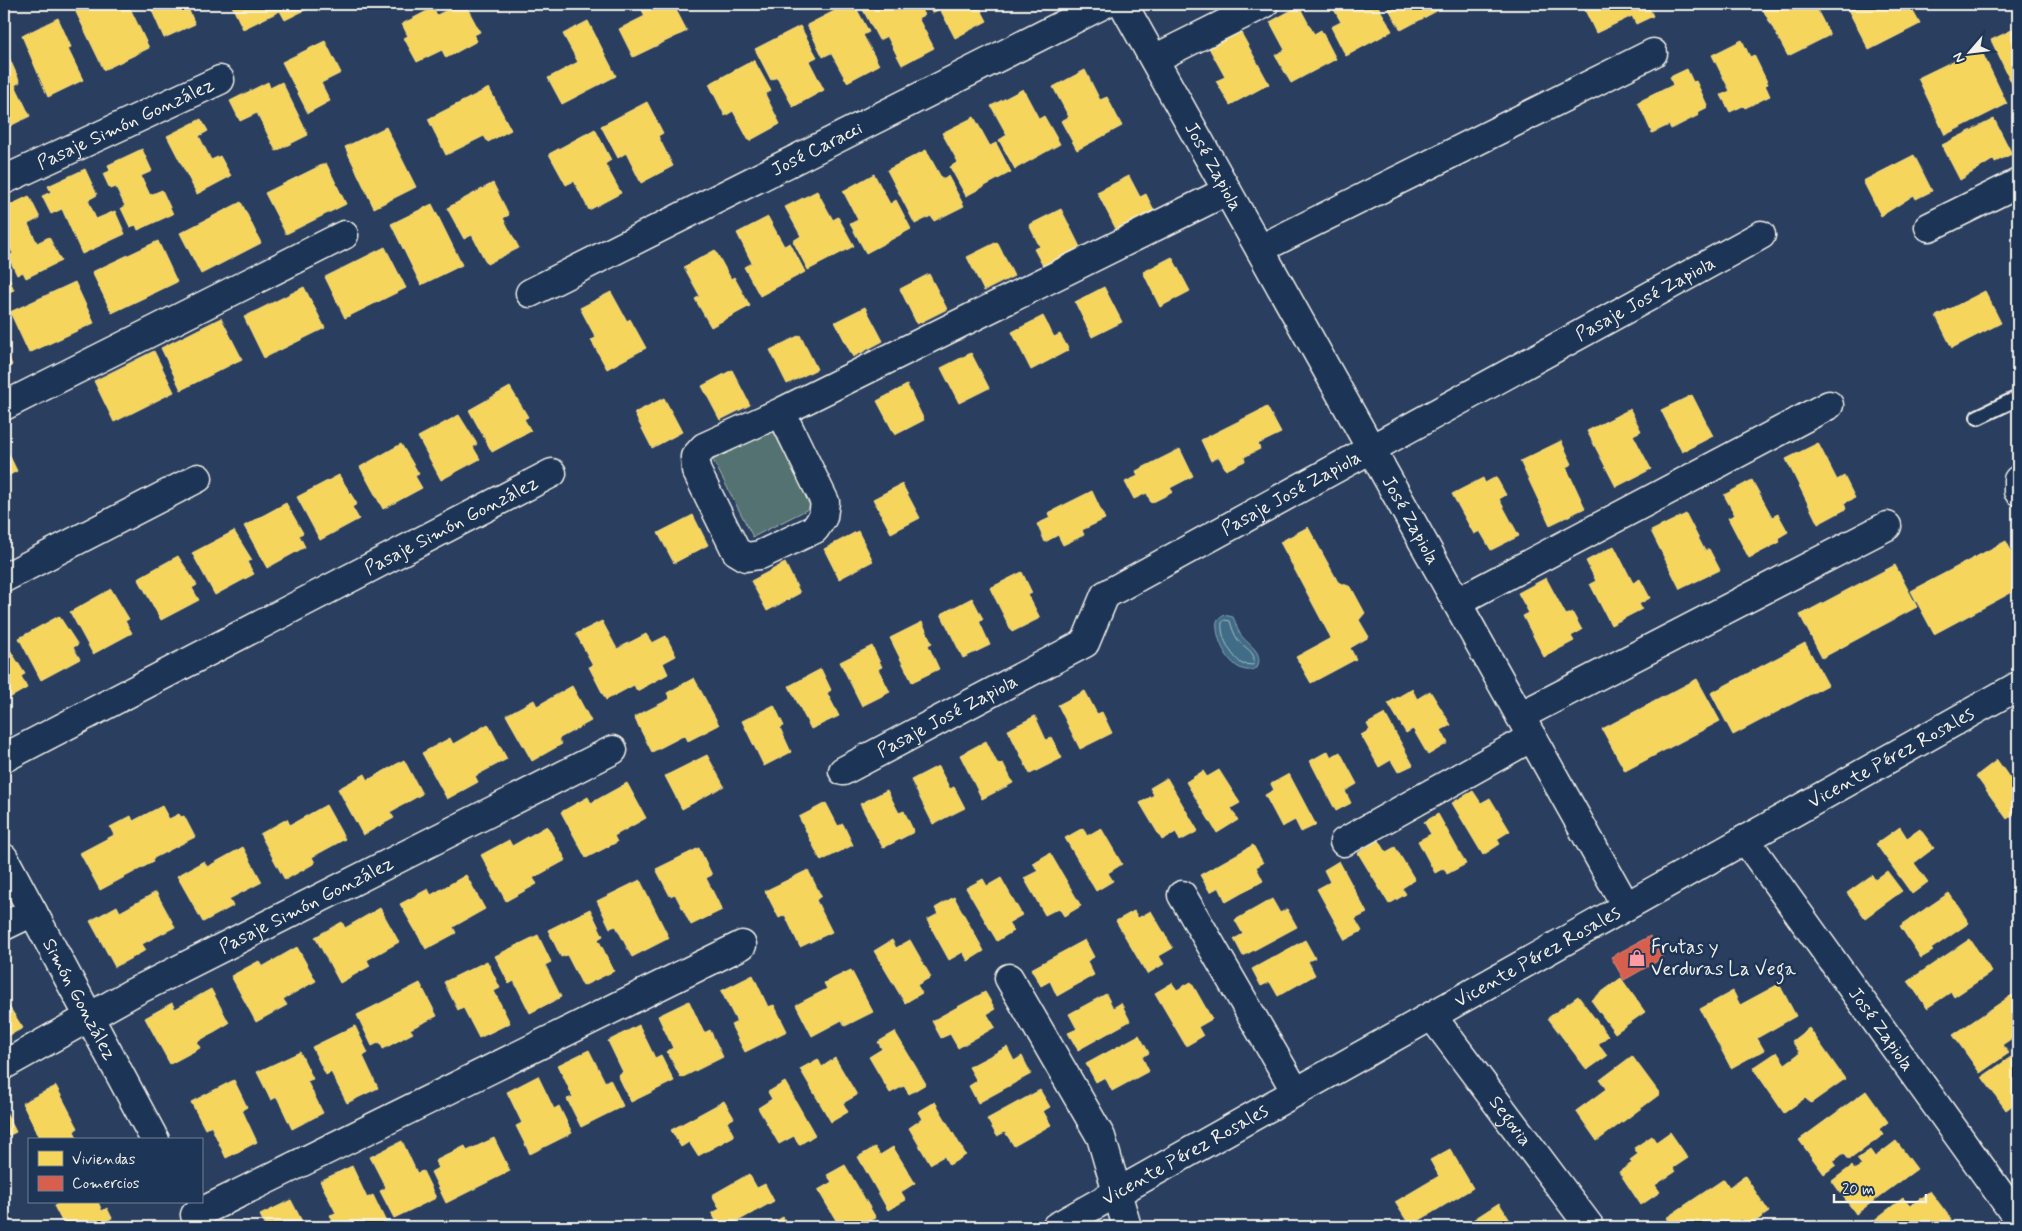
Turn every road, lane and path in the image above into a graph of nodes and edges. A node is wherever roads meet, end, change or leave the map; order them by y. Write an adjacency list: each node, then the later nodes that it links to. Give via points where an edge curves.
1 (1104, 4): 14 (street, José Caracci)
2 (1123, 4): 5 (street, José Zapiola)
3 (1264, 4): 5 (street)
4 (1653, 53): 13 (street)
5 (1154, 59): 9 (street, José Zapiola)
6 (220, 80): 7 (street, Pasaje Simón González)
7 (4, 180)
8 (2018, 183): 10 (street)
9 (1227, 191): 13 (street, José Zapiola); 18 (street)
10 (1929, 227)
11 (344, 235): 17 (street)
12 (1760, 235): 20 (street, Pasaje José Zapiola)
13 (1260, 249): 20 (street, José Zapiola)
14 (530, 292)
15 (2018, 398): 19 (lane)
16 (1829, 405): 27 (street)
17 (4, 406)
18 (781, 412): 18 (street, via 825,502 824,517 815,529 760,556 746,557 736,552 696,470 696,458 704,446)
19 (1978, 417)
20 (1371, 449): 27 (street, José Zapiola); 32 (street, Pasaje José Zapiola, via 1105,595 1085,643)
21 (552, 473): 31 (street, Pasaje Simón González)
22 (198, 478): 26 (street)
23 (2018, 480): 24 (street)
24 (2018, 491)
25 (1887, 526): 29 (street)
26 (4, 578)
27 (1457, 602): 29 (street, José Zapiola)
28 (2018, 686): 33 (street, Vicente Pérez Rosales)
29 (1526, 726): 34 (street); 37 (street, José Zapiola)
30 (613, 750): 43 (street, Pasaje Simón González)
31 (4, 758)
32 (843, 772)
33 (1745, 839): 37 (street, Vicente Pérez Rosales); 49 (street, José Zapiola)
34 (1344, 842)
35 (4, 858): 38 (street, Simón González)
36 (1182, 895): 45 (street)
37 (1626, 906): 42 (street, Vicente Pérez Rosales)
38 (33, 912): 39 (street); 43 (street, Simón González)
39 (4, 926)
40 (742, 945): 48 (street)
41 (1009, 978): 47 (street, via 1101,1137)
42 (1432, 1016): 45 (street, Vicente Pérez Rosales); 52 (street, Segovia)
43 (88, 1017): 44 (street, Pasaje Simón González); 46 (street, Simón González)
44 (4, 1065)
45 (1296, 1092): 47 (street, Vicente Pérez Rosales)
46 (153, 1138)
47 (1117, 1193): 50 (street, Vicente Pérez Rosales); 51 (street)
48 (195, 1215)
49 (2018, 1219)
50 (1056, 1227)
51 (1127, 1227)
52 (1590, 1227)

